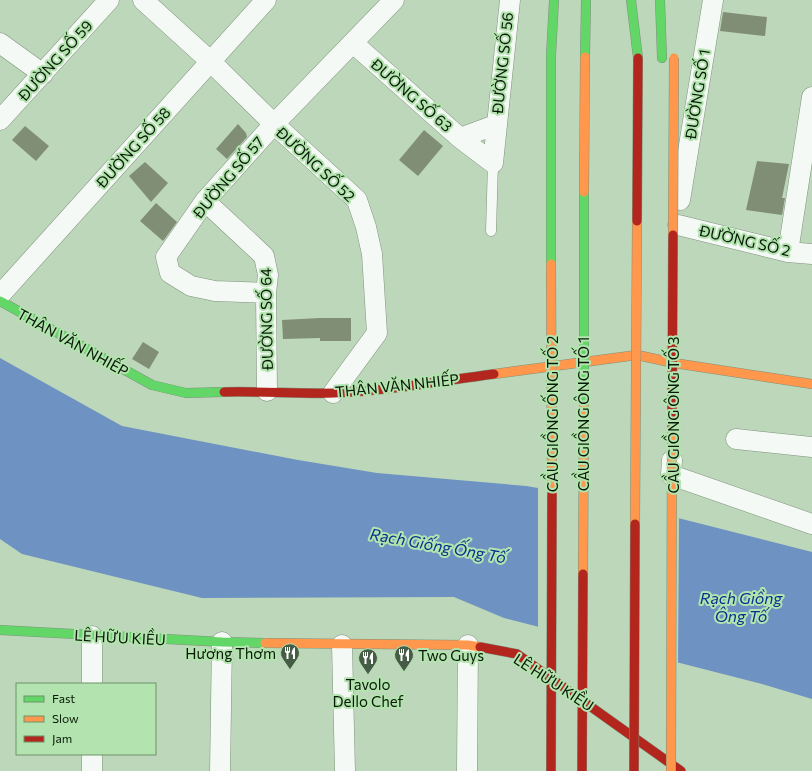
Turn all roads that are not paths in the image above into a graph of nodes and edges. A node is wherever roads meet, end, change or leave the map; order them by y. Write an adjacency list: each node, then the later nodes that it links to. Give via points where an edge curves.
1 (109, 0): 16 (street, ĐƯỜNG SỐ 59)
2 (143, 0): 14 (street, ĐƯỜNG SỐ 52)
3 (266, 0): 14 (street, ĐƯỜNG SỐ 58)
4 (394, 0): 12 (street, ĐƯỜNG SỐ 57)
5 (510, 0): 20 (street, ĐƯỜNG SỐ 56)
6 (554, 0): 51 (main road, CẦU GIỒNG ỐNG TỐ 2, bridge, via 551,56)
7 (586, 0): 52 (main road, CẦU GIỒNG ÔNG TỐ 1, bridge)
8 (630, 0): 53 (main road, bridge, via 638,58)
9 (660, 0): 15 (main road)
10 (713, 0): 24 (street, ĐƯỜNG SỐ 1)
11 (0, 43): 16 (street)
12 (353, 43): 19 (street, ĐƯỜNG SỐ 57); 21 (street, ĐƯỜNG SỐ 63)
13 (674, 54): 55 (main road, CẦU GIỒNG ÔNG TỐ 3, bridge)
14 (210, 61): 19 (street, ĐƯỜNG SỐ 52); 29 (street, ĐƯỜNG SỐ 58)
15 (662, 62)
16 (43, 74): 18 (street, ĐƯỜNG SỐ 59)
17 (812, 97): 26 (street)
18 (0, 120)
19 (274, 124): 23 (street, ĐƯỜNG SỐ 57); 34 (street, ĐƯỜNG SỐ 52, via 357,200 372,254 377,333)
20 (495, 125): 21 (street, ĐƯỜNG SỐ 63); 22 (street, ĐƯỜNG SỐ 56)
21 (460, 138): 22 (street, ĐƯỜNG SỐ 63)
22 (493, 163): 25 (lane)
23 (205, 201): 28 (street, ĐƯỜNG SỐ 64, via 264,256 268,275); 28 (street, ĐƯỜNG SỐ 57, via 166,257 170,273 191,286 215,291)
24 (678, 225): 26 (street, ĐƯỜNG SỐ 2); 31 (street, ĐƯỜNG SỐ 1)
25 (491, 231)
26 (788, 252): 27 (street, ĐƯỜNG SỐ 2)
27 (812, 254)
28 (266, 293): 33 (street, ĐƯỜNG SỐ 64)
29 (0, 295)
30 (0, 301): 33 (main road, THÂN VĂN NHIẾP, via 152,385 186,393)
31 (665, 361): 32 (main road, THÂN VĂN NHIẾP); 34 (main road, THÂN VĂN NHIẾP, via 637,354); 37 (street, ĐƯỜNG SỐ 1, via 671,475)
32 (812, 384)
33 (267, 391): 34 (main road, THÂN VĂN NHIẾP)
34 (333, 393)
35 (736, 439): 36 (street)
36 (812, 447)
37 (812, 524)
38 (0, 630): 39 (main road, LÊ HỮU KIỀU)
39 (92, 636): 40 (main road, LÊ HỮU KIỀU); 43 (street)
40 (222, 642): 41 (main road, LÊ HỮU KIỀU); 48 (street)
41 (342, 645): 42 (main road, LÊ HỮU KIỀU); 49 (street)
42 (468, 645): 50 (street); 56 (main road, LÊ HỮU KIỀU, via 517,654)
43 (92, 683)
44 (681, 688): 56 (street)
45 (659, 747): 54 (main road)
46 (92, 755): 47 (street)
47 (92, 771)
48 (220, 771)
49 (345, 771)
50 (466, 771)
51 (551, 771)
52 (582, 771)
53 (634, 771)
54 (659, 771)
55 (671, 771)
56 (681, 771)

